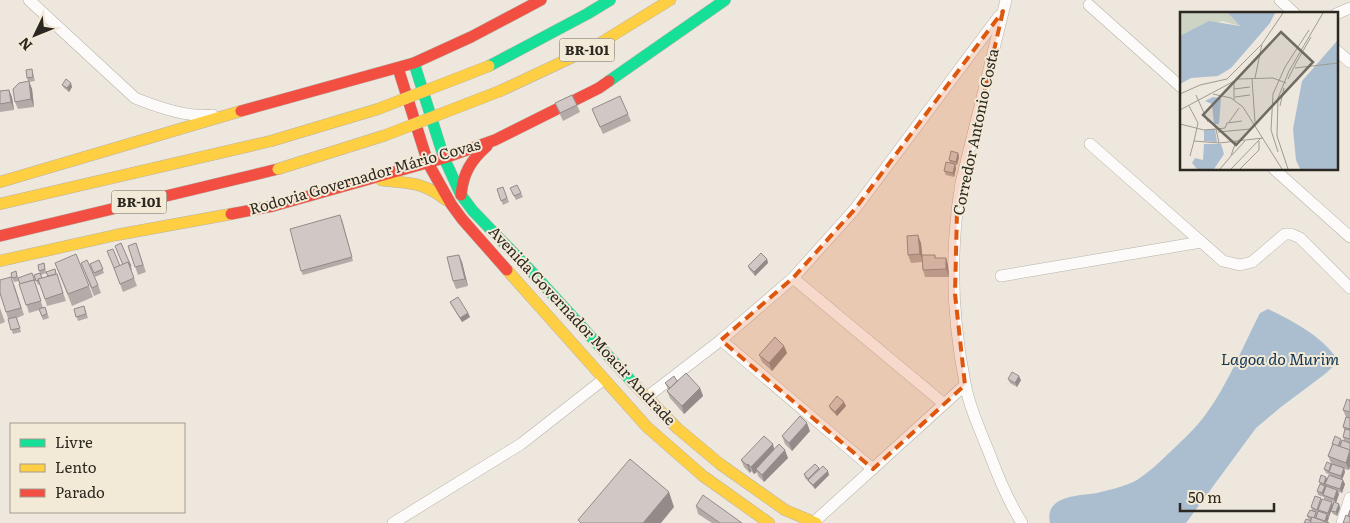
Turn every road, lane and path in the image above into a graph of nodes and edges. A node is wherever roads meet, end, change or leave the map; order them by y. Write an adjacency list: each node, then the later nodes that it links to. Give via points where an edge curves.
1 (29, 0): 17 (street, via 135,98 153,106 187,113 210,116)
2 (541, 0): 14 (main road)
3 (610, 0): 26 (main road, BR-101, bridge, via 489,66 378,109 271,141)
4 (670, 0): 28 (main road, BR-101, bridge, via 594,47 500,91 386,135 278,169)
5 (725, 0): 18 (main road, Rodovia Governador Mário Covas / BR-101, via 600,88)
6 (1280, 0): 9 (street)
7 (1089, 5): 16 (street)
8 (1005, 6): 33 (street, via 855,208); 37 (street, Corredor Antonio Costa, via 956,212 955,294)
9 (1293, 8)
10 (1350, 8): 11 (street)
11 (1338, 13)
12 (1338, 52): 13 (street)
13 (1350, 62)
14 (414, 64): 15 (main road); 20 (main road, Avenida Governador Moacir Andrade)
15 (398, 68): 17 (main road); 21 (main road, Avenida Governador Moacir Andrade)
16 (1180, 86)
17 (237, 112): 24 (main road)
18 (496, 140): 20 (main road, Rodovia Governador Mário Covas / BR-101); 25 (main road, via 470,161)
19 (1090, 144): 30 (street)
20 (444, 158): 21 (main road, Rodovia Governador Mário Covas / BR-101); 25 (main road, Avenida Governador Moacir Andrade)
21 (428, 163): 23 (main road, Rodovia Governador Mário Covas / BR-101); 27 (main road, Avenida Governador Moacir Andrade)
22 (1275, 170): 29 (street)
23 (371, 179): 27 (main road, via 417,182 433,189); 31 (main road, Rodovia Governador Mário Covas / BR-101, via 273,206 116,235)
24 (0, 182)
25 (461, 194): 38 (main road, Avenida Governador Moacir Andrade, via 473,211)
26 (0, 204)
27 (451, 204): 36 (main road, Avenida Governador Moacir Andrade)
28 (0, 236)
29 (1350, 236)
30 (1201, 242): 32 (street); 34 (street, via 1223,261 1240,265 1252,262 1285,234 1291,234 1300,238)
31 (0, 261)
32 (1001, 276)
33 (793, 278): 35 (street); 39 (street)
34 (1350, 288)
35 (721, 340): 38 (street); 40 (street)
36 (604, 379): 43 (street, via 521,444); 44 (main road, Avenida Governador Moacir Andrade, via 670,448)
37 (965, 385): 39 (street); 46 (street, Corredor Antonio Costa, via 1009,502)
38 (646, 397): 42 (main road, Avenida Governador Moacir Andrade, via 720,464)
39 (943, 403): 40 (street)
40 (873, 469): 45 (street)
41 (1350, 500): 47 (street)
42 (799, 520): 45 (main road, Avenida Governador Moacir Andrade)
43 (393, 523)
44 (769, 523)
45 (815, 523)
46 (1022, 523)
47 (1342, 523)

